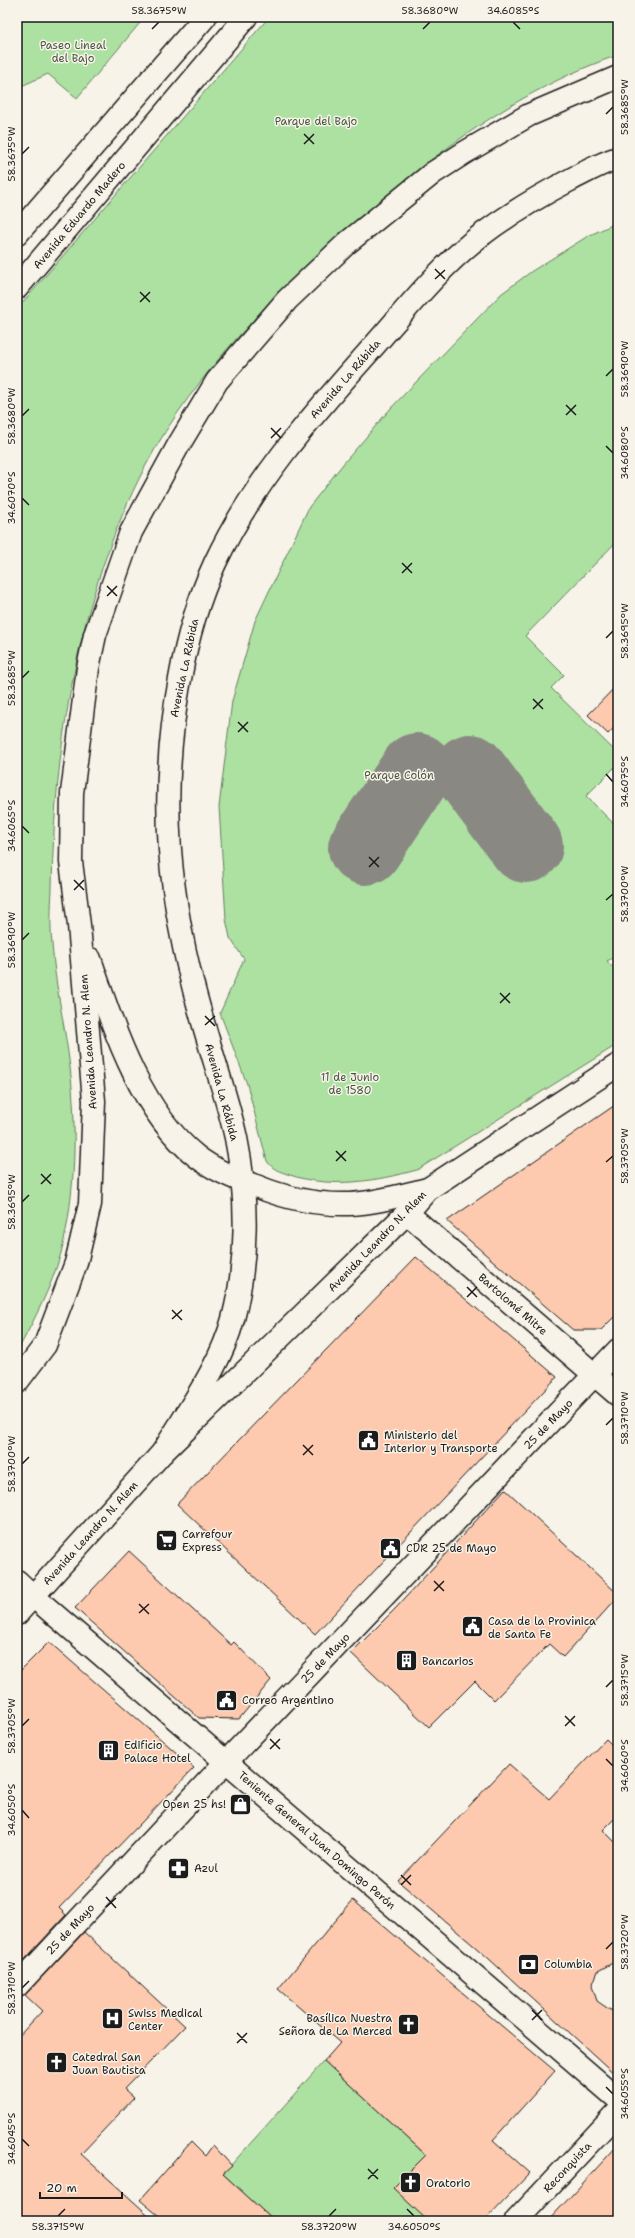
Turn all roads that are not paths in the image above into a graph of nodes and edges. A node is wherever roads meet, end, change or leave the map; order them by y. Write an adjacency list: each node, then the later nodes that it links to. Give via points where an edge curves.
1 (205, 17): 5 (main road)
2 (246, 17): 6 (main road, Avenida Eduardo Madero)
3 (618, 77): 7 (main road, via 529,115 433,173 347,243 287,300 217,381 131,532 95,635 88,668 72,794 71,862)
4 (618, 158): 9 (main road, Avenida La Rábida, via 546,192 479,237 444,269 305,425 228,536 205,585 194,619 175,705 169,755 168,844 183,944 235,1136)
5 (17, 234)
6 (17, 288)
7 (79, 925): 9 (main road, via 114,1030 149,1100 178,1139 196,1156 213,1168); 14 (main road, Avenida Leandro N. Alem, via 94,1101 90,1204 76,1263 45,1345)
8 (618, 1065): 10 (main road, Avenida Leandro N. Alem)
9 (242, 1182): 10 (main road, via 292,1198 323,1203 351,1204 377,1201); 16 (main road, Avenida Leandro N. Alem, via 242,1271 227,1341)
10 (428, 1189): 11 (main road, Avenida Leandro N. Alem)
11 (407, 1213): 13 (main road, Bartolomé Mitre); 16 (main road, Avenida Leandro N. Alem)
12 (618, 1350): 13 (main road, 25 de Mayo)
13 (595, 1375): 15 (main road, Bartolomé Mitre); 20 (main road, 25 de Mayo)
14 (17, 1382)
15 (618, 1395)
16 (163, 1452): 18 (main road, Avenida Leandro N. Alem)
17 (17, 1581): 18 (main road, Teniente General Juan Domingo Perón)
18 (33, 1596): 19 (main road, Avenida Leandro N. Alem); 20 (main road, Teniente General Juan Domingo Perón)
19 (17, 1614)
20 (226, 1762): 21 (main road, 25 de Mayo); 22 (main road, Teniente General Juan Domingo Perón)
21 (17, 1986)
22 (618, 2099)
23 (618, 2112): 24 (main road, Reconquista)
24 (516, 2221)

